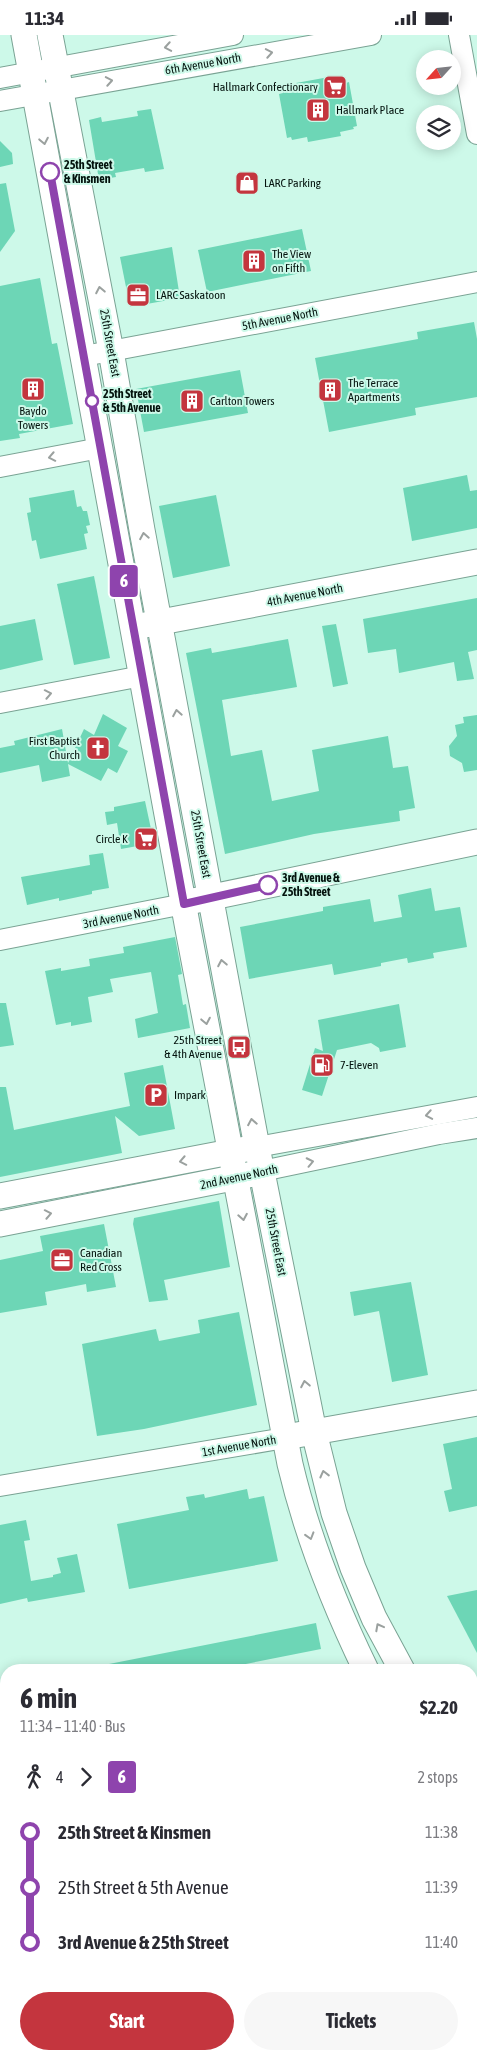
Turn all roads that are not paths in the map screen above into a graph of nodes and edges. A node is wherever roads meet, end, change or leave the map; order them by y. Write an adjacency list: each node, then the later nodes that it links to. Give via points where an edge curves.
1 (24, 35): 8 (main road)
2 (50, 35): 7 (main road, 25th Street East)
3 (233, 35): 7 (street, 6th Avenue North, one-way to 7)
4 (371, 35): 7 (street, 6th Avenue North, one-way to 4)
5 (459, 35): 10 (street)
6 (0, 78): 8 (street)
7 (59, 78): 8 (street, 6th Avenue North); 12 (main road, 25th Street East, one-way to 7)
8 (33, 83): 9 (street); 13 (main road, one-way to 13)
9 (0, 101)
10 (477, 134)
11 (477, 282): 12 (street, 5th Avenue North)
12 (112, 351): 13 (street, 5th Avenue North); 17 (main road, 25th Street East, one-way to 12)
13 (84, 356): 14 (main road)
14 (100, 448): 15 (street, one-way to 15); 18 (main road)
15 (0, 467)
16 (477, 562): 17 (main road, 4th Avenue North)
17 (160, 622): 18 (main road, 4th Avenue North); 22 (main road, 25th Street East, one-way to 17)
18 (133, 627): 19 (main road)
19 (142, 676): 20 (street, one-way to 19); 23 (main road)
20 (0, 703)
21 (477, 842): 22 (main road, 3rd Avenue North)
22 (210, 897): 23 (main road, 3rd Avenue North); 27 (main road, 25th Street East, one-way to 22)
23 (184, 904): 24 (street, 3rd Avenue North); 28 (main road, one-way to 28)
24 (0, 940)
25 (477, 1107): 27 (street, 2nd Avenue North, one-way to 27)
26 (477, 1128): 29 (street, 2nd Avenue North, one-way to 26)
27 (257, 1147): 28 (main road, 2nd Avenue North); 29 (main road, 25th Street East)
28 (231, 1152): 30 (main road); 31 (main road, 2nd Avenue North, one-way to 31)
29 (262, 1171): 30 (main road, 2nd Avenue North); 34 (main road, 25th Street East, one-way to 29)
30 (236, 1178): 32 (main road, 2nd Avenue North, one-way to 30); 35 (main road, one-way to 35)
31 (0, 1196)
32 (0, 1224)
33 (477, 1403): 34 (main road, 1st Avenue North)
34 (314, 1432): 35 (main road, 1st Avenue North); 38 (main road, 25th Street East, one-way to 34, via 374,1618 353,1568 334,1513)
35 (285, 1437): 36 (street, 1st Avenue North); 37 (main road, one-way to 37, via 297,1495 313,1548)
36 (0, 1486)
37 (363, 1664)
38 (399, 1664)

